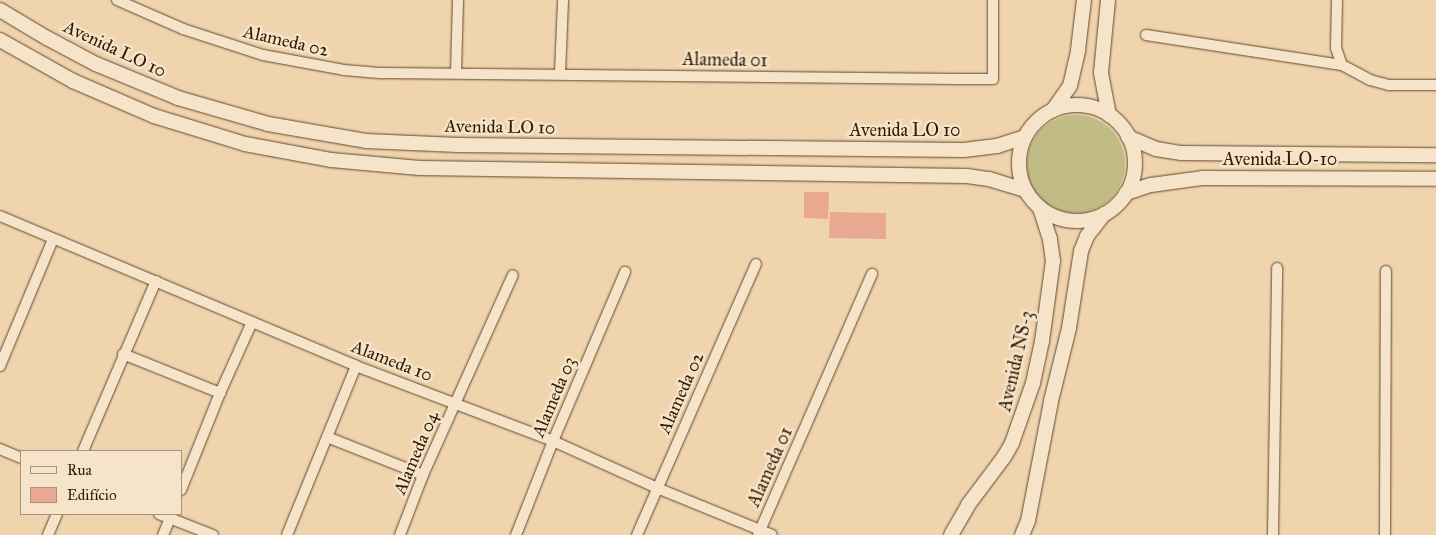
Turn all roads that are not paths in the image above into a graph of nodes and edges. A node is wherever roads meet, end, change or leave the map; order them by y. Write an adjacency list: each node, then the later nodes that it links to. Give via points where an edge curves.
1 (118, 0): 12 (street, Alameda 02, via 183,29 263,55 344,70)
2 (458, 0): 12 (street)
3 (563, 0): 13 (street)
4 (993, 0): 13 (street, Alameda 01, via 993,79)
5 (1084, 0): 15 (street, via 1070,86)
6 (1108, 0): 16 (street, via 1101,73)
7 (1337, 0): 11 (street, via 1336,48)
8 (0, 10): 17 (street, Avenida LO 10, via 96,64 178,98 268,124 366,141 440,145 964,150 997,146)
9 (1146, 35): 11 (street)
10 (0, 40): 21 (street, via 66,78 154,116 245,144 340,162 420,168 967,176)
11 (1342, 66): 14 (street, via 1389,85)
12 (456, 72): 13 (street, Alameda 01)
13 (560, 73)
14 (1436, 85)
15 (1053, 110): 16 (street, Avenida NS-3, via 1081,105); 17 (street, Avenida NS-3, via 1034,123)
16 (1109, 115): 18 (street, Avenida NS-3)
17 (1025, 137): 21 (street, Avenida NS-3, via 1018,164)
18 (1128, 137): 19 (street, Avenida LO-10, via 1156,149 1182,153); 22 (street, Avenida NS-3, via 1133,148 1134,165)
19 (1436, 156)
20 (1436, 179): 22 (street, Avenida LO-10, via 1202,178 1151,185)
21 (1026, 190): 23 (street, Avenida NS-3)
22 (1126, 193): 24 (street, Avenida NS-3)
23 (1040, 208): 24 (street, Avenida NS-3, via 1070,220 1088,220); 59 (street, Avenida NS-3, via 1053,261 1033,383 1012,443)
24 (1105, 213): 60 (street, Avenida NS-3, via 1087,236 1081,251 1069,328 1028,521)
25 (0, 216): 26 (street, Alameda 10)
26 (53, 239): 33 (street, Alameda 10); 36 (street)
27 (756, 264): 47 (street, Alameda 02)
28 (1277, 268): 61 (street)
29 (1386, 271): 62 (street)
30 (625, 272): 41 (street, Alameda 03)
31 (872, 274): 50 (street, Alameda 01)
32 (514, 275): 39 (street, Alameda 04)
33 (156, 280): 34 (street, Alameda 10); 35 (street)
34 (252, 322): 37 (street, Alameda 10); 38 (street)
35 (123, 354): 38 (street); 43 (street)
36 (0, 366)
37 (356, 366): 39 (street, Alameda 10); 40 (street)
38 (220, 393): 46 (street)
39 (455, 402): 41 (street, Alameda 10); 45 (street, Alameda 04)
40 (327, 437): 45 (street); 54 (street)
41 (553, 441): 47 (street, Alameda 10); 56 (street, Alameda 03)
42 (0, 450): 44 (street)
43 (83, 450)
44 (20, 458)
45 (422, 475): 55 (street, Alameda 04)
46 (182, 488)
47 (657, 488): 50 (street, Alameda 10); 57 (street, Alameda 02)
48 (57, 515): 51 (street)
49 (171, 516): 52 (street); 53 (street)
50 (759, 533): 58 (street, Alameda 10)
51 (48, 535)
52 (163, 535)
53 (213, 535)
54 (287, 535)
55 (400, 535)
56 (516, 535)
57 (637, 535)
58 (772, 535)
59 (951, 535)
60 (1022, 535)
61 (1273, 535)
62 (1385, 535)

